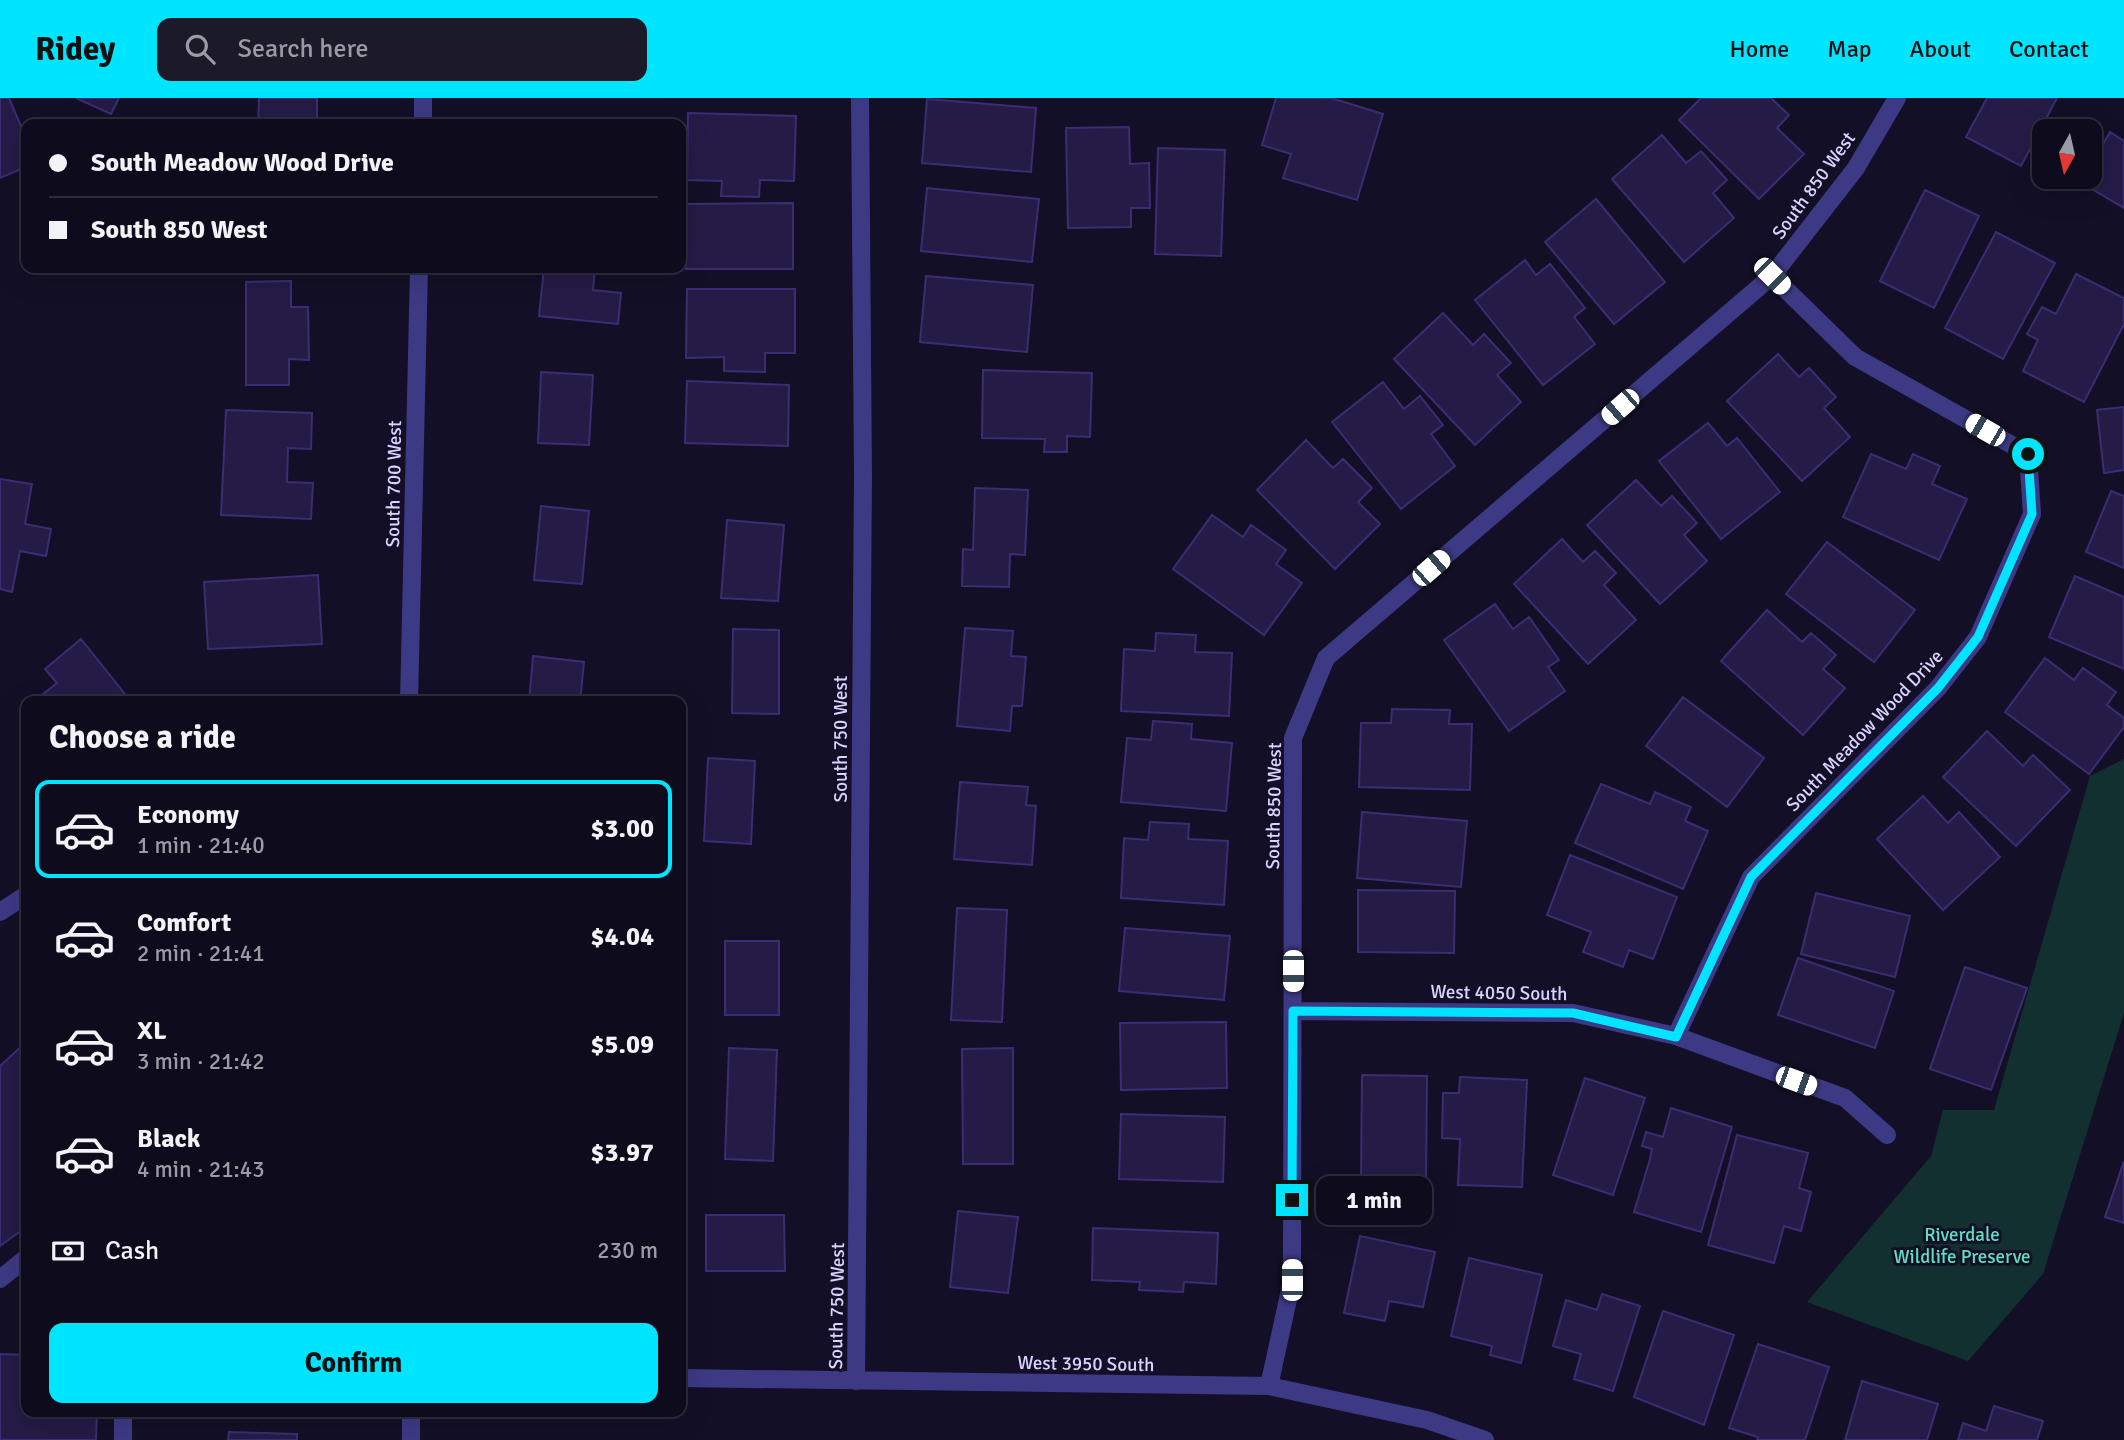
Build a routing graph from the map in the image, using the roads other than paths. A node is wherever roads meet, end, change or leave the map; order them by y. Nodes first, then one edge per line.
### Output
1 (423, 98) edge
2 (860, 98) edge
3 (1897, 98) edge
4 (423, 119) edge
5 (419, 273) edge
6 (1772, 276) junction
7 (409, 696) edge
8 (21, 898) edge
9 (0, 912) edge
10 (1293, 1011) junction
11 (1676, 1037) junction
12 (1887, 1135) dead end
13 (21, 1262) edge
14 (0, 1279) edge
15 (686, 1378) edge
16 (856, 1381) junction
17 (1269, 1386) junction
18 (123, 1417) edge
19 (411, 1417) edge
20 (123, 1440) edge
21 (411, 1440) edge
22 (1485, 1440) edge

1 - 4 street
2 - 16 street, South 750 West
3 - 6 street, South 850 West
5 - 7 street, South 700 West
6 - 10 street, South 850 West
6 - 11 street, South Meadow Wood Drive
8 - 9 street
10 - 11 street, West 4050 South
10 - 17 street, South 850 West
11 - 12 street, West 4050 South
13 - 14 street
15 - 16 street, West 3950 South
16 - 17 street, West 3950 South
17 - 22 street, West 3950 South
18 - 20 street
19 - 21 street

